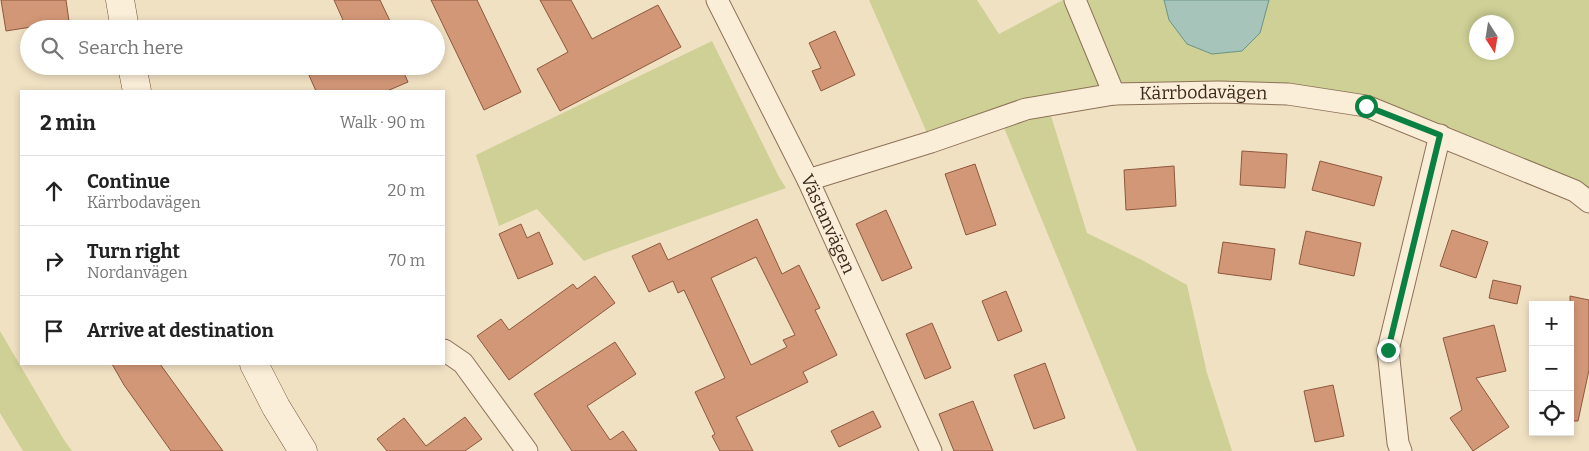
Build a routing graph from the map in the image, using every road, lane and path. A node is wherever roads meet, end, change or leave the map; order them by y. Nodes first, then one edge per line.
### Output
1 (120, 0) edge
2 (717, 0) edge
3 (1075, 0) edge
4 (123, 20) edge
5 (134, 75) edge
6 (137, 90) edge
7 (1114, 94) junction
8 (1440, 135) junction
9 (808, 180) junction
10 (1589, 202) edge
11 (445, 351) edge
12 (255, 365) edge
13 (303, 451) edge
14 (527, 451) edge
15 (931, 451) edge
16 (1401, 451) edge

1 - 4 street
2 - 9 street, Västanvägen
3 - 7 street
5 - 6 street
7 - 8 street, Kärrbodavägen
7 - 9 street, Kärrbodavägen
8 - 10 street, Kärrbodavägen
8 - 16 street
9 - 15 street, Västanvägen
11 - 14 street
12 - 13 street

